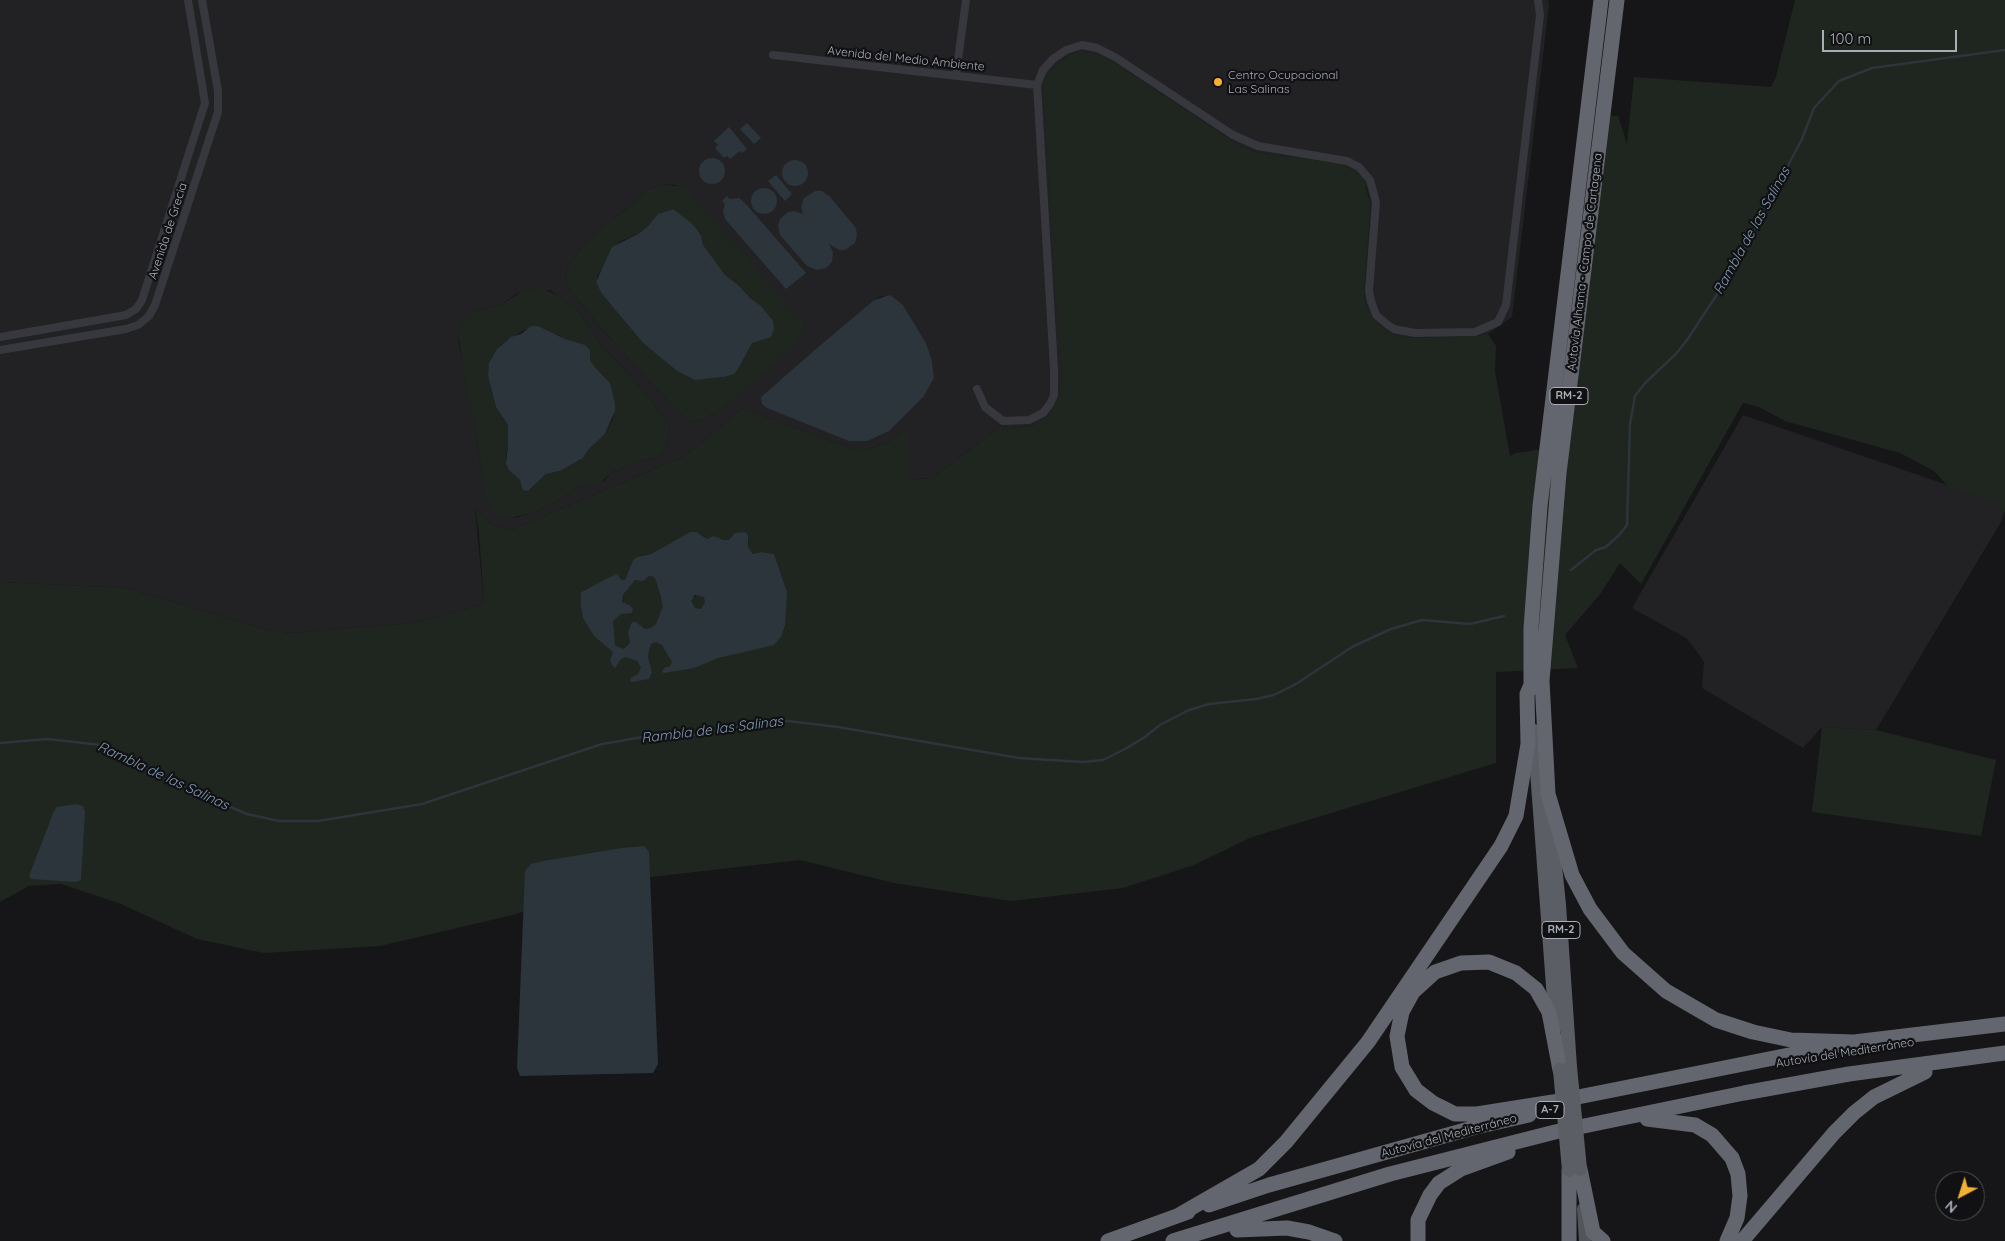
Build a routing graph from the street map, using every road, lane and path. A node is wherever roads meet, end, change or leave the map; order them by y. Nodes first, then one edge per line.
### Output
1 (188, 0) edge
2 (202, 0) edge
3 (966, 0) edge
4 (1538, 0) edge
5 (1601, 0) edge
6 (1617, 0) edge
7 (773, 55) dead end
8 (956, 75) junction
9 (1037, 85) junction
10 (0, 337) edge
11 (0, 350) edge
12 (977, 389) dead end
13 (1530, 685) junction
14 (1548, 794) junction
15 (2005, 1024) edge
16 (2005, 1030) edge
17 (1854, 1042) junction
18 (2005, 1053) edge
19 (2005, 1061) edge
20 (1565, 1068) junction
21 (1925, 1072) junction
22 (1647, 1119) junction
23 (1508, 1152) junction
24 (1575, 1170) junction
25 (1179, 1215) junction
26 (1237, 1230) junction
27 (1108, 1241) edge
28 (1173, 1241) edge
29 (1201, 1241) edge
30 (1335, 1241) edge
31 (1418, 1241) edge
32 (1569, 1241) edge
33 (1577, 1241) edge
34 (1585, 1241) edge
35 (1603, 1241) edge
36 (1726, 1241) edge
37 (1742, 1241) edge

1 - 10 street, Avenida de Grecia
2 - 11 street, Avenida de Grecia
3 - 8 street
4 - 9 street
5 - 13 highway, Autovía Alhama - Campo de Cartagena / RM-2
6 - 14 highway, Autovía Alhama - Campo de Cartagena / RM-2
7 - 8 street, Avenida del Medio Ambiente
8 - 9 street, Avenida del Medio Ambiente
9 - 12 street
13 - 20 highway, RM-2
13 - 25 highway, Autovía Alhama - Campo de Cartagena
14 - 17 highway, Autovía Alhama - Campo de Cartagena
14 - 20 highway, RM-2
15 - 17 highway
16 - 25 highway, Autovía del Mediterráneo / A-7
17 - 20 highway
18 - 28 highway, Autovía del Mediterráneo / A-7
19 - 21 highway
20 - 24 highway, RM-2, bridge
21 - 22 highway
21 - 37 highway
22 - 23 highway
22 - 36 highway
23 - 26 highway
23 - 31 highway
24 - 32 highway
24 - 33 main road
24 - 34 main road
24 - 35 highway
25 - 27 highway, Autovía del Mediterráneo / A-7
26 - 29 highway
26 - 30 highway

